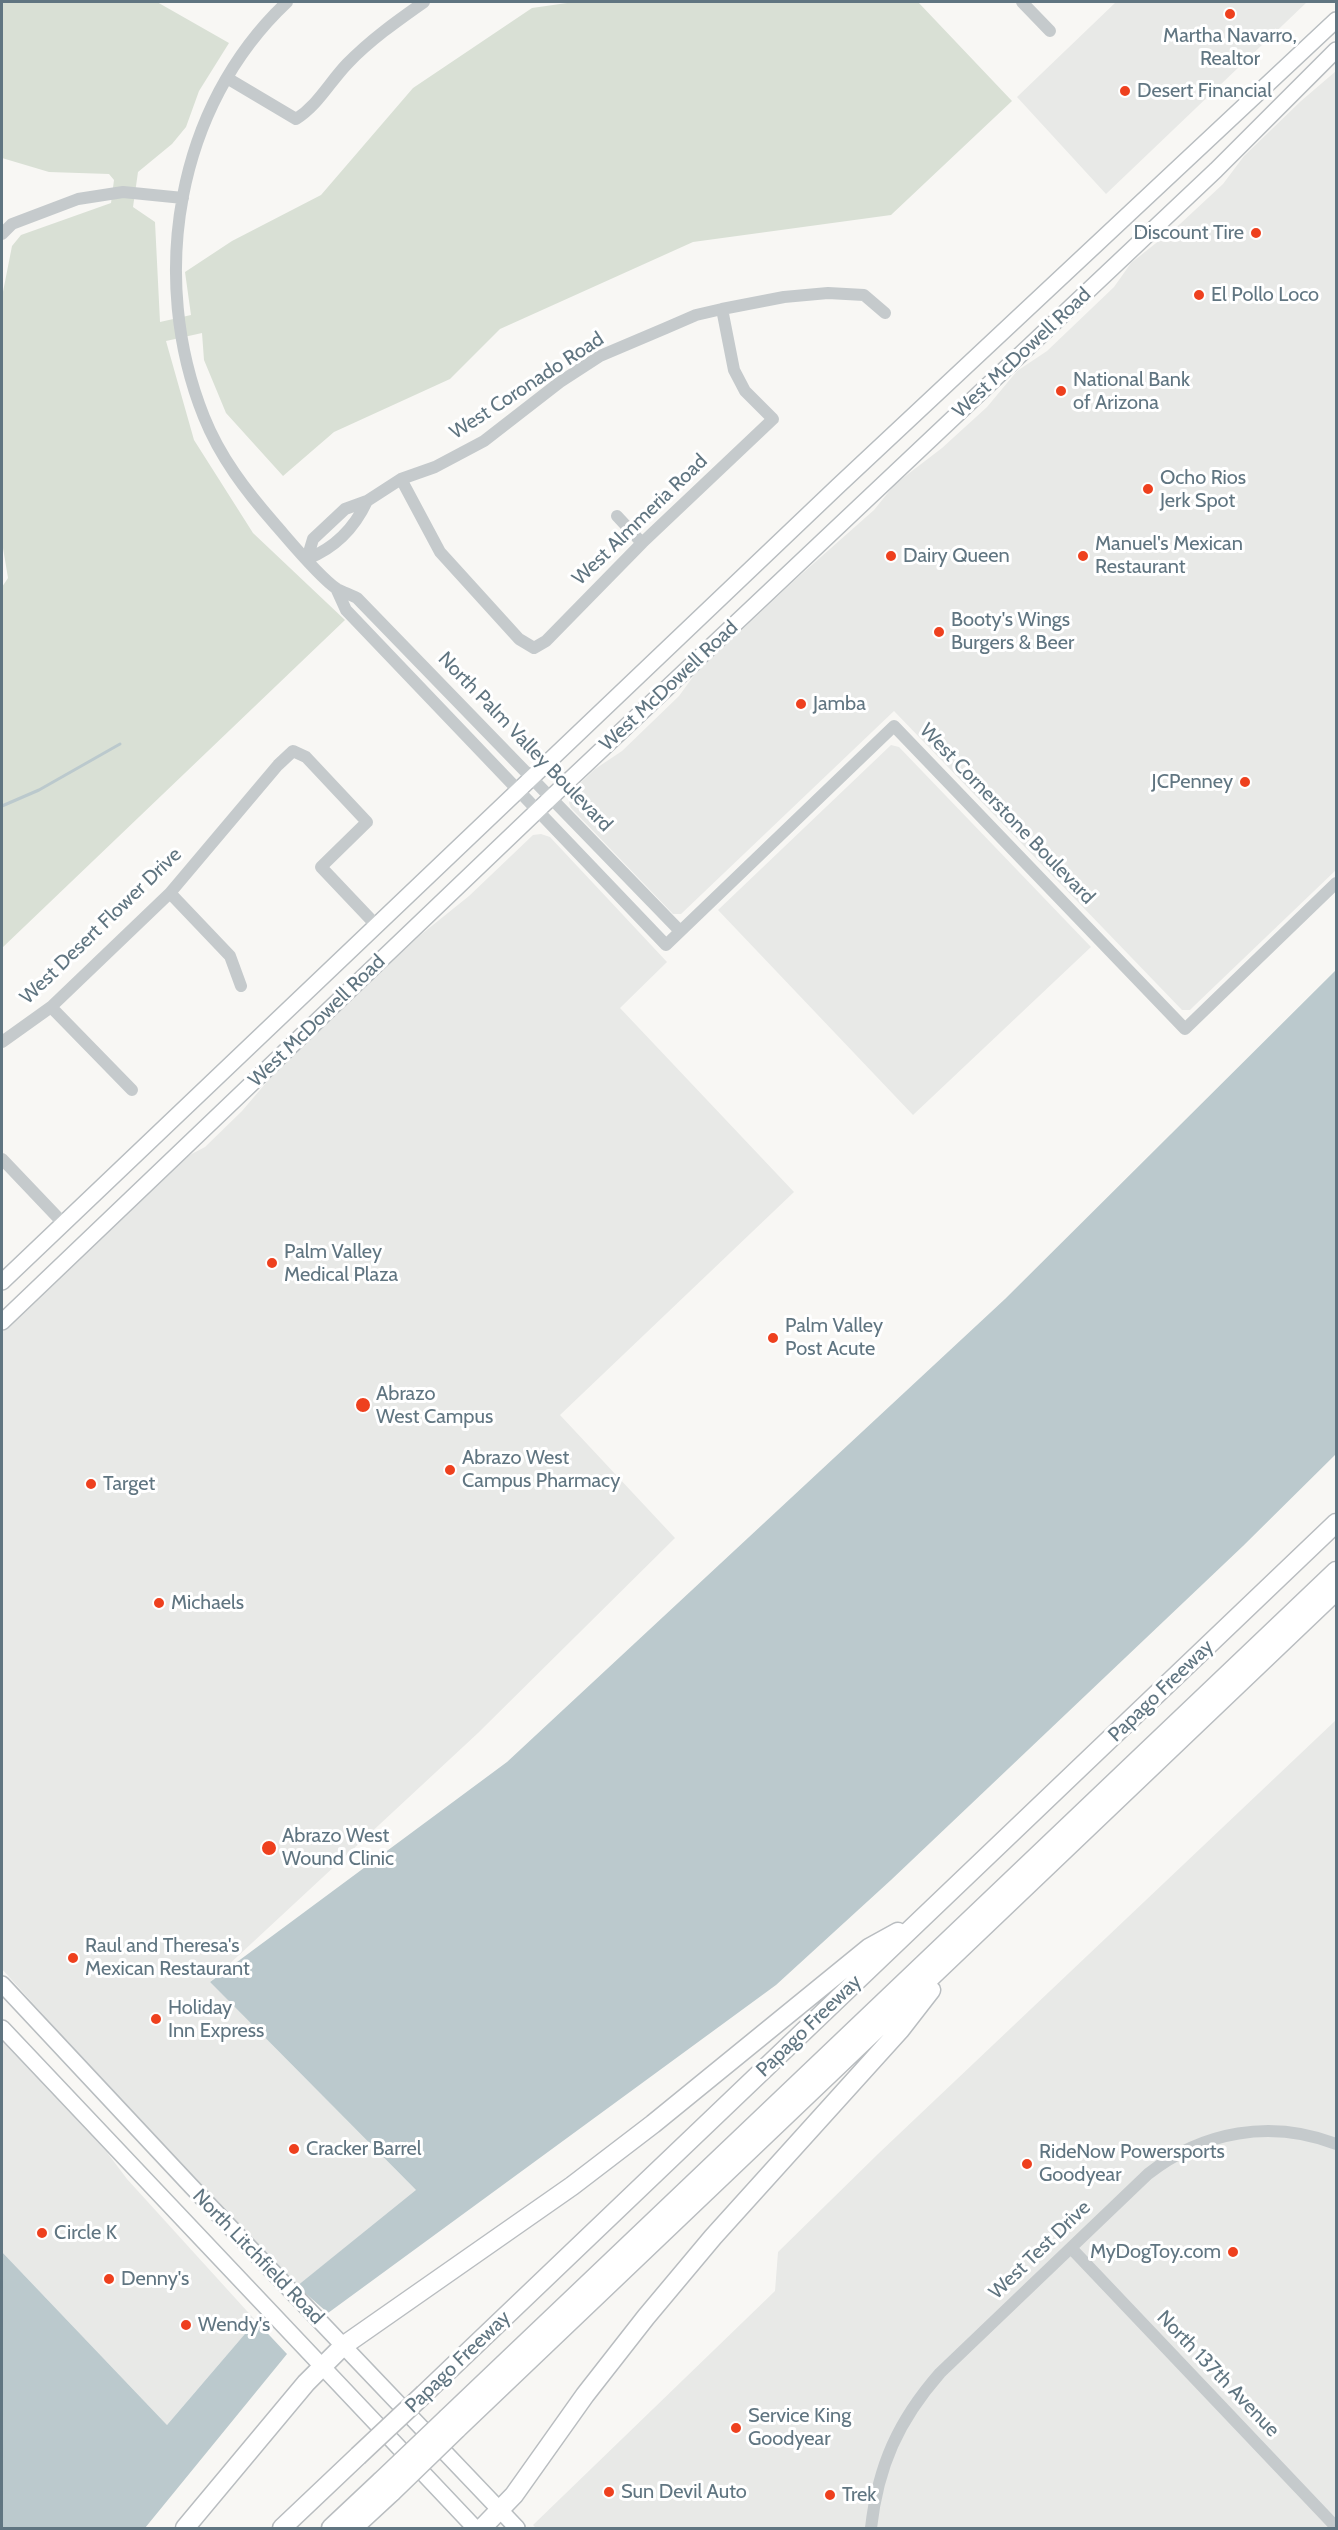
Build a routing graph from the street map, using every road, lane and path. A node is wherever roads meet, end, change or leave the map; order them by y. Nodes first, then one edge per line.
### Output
1 (284, 2) edge
2 (424, 2) edge
3 (1022, 2) edge
4 (1336, 20) edge
5 (1050, 31) dead end
6 (1336, 51) edge
7 (226, 78) junction
8 (183, 198) junction
9 (7, 224) edge
10 (2, 234) edge
11 (722, 309) junction
12 (885, 313) dead end
13 (973, 361) junction
14 (992, 381) junction
15 (401, 479) junction
16 (367, 501) junction
17 (617, 516) dead end
18 (642, 543) junction
19 (307, 560) junction
20 (336, 588) junction
21 (531, 778) junction
22 (517, 791) junction
23 (552, 797) junction
24 (537, 812) junction
25 (1336, 883) edge
26 (170, 892) junction
27 (376, 925) junction
28 (680, 931) junction
29 (666, 945) joint
30 (241, 986) dead end
31 (51, 1007) junction
32 (2, 1042) edge
33 (132, 1090) dead end
34 (2, 1159) edge
35 (63, 1223) junction
36 (2, 1282) edge
37 (2, 1322) edge
38 (1336, 1523) edge
39 (1336, 1571) edge
40 (1336, 1591) edge
41 (921, 1919) junction
42 (969, 1942) junction
43 (2, 1984) edge
44 (2, 2028) edge
45 (1336, 2144) edge
46 (1071, 2248) junction
47 (343, 2346) junction
48 (320, 2367) junction
49 (452, 2423) junction
50 (386, 2486) junction
51 (501, 2511) junction
52 (1336, 2527) edge
53 (185, 2529) edge
54 (282, 2529) edge
55 (331, 2529) edge
56 (353, 2529) edge
57 (475, 2529) edge
58 (482, 2529) edge
59 (517, 2529) edge
60 (871, 2529) edge

1 - 7 street, North Palm Valley Boulevard
2 - 7 street
3 - 5 street
4 - 13 main road, West McDowell Road
6 - 14 main road, West McDowell Road
7 - 8 street, North Palm Valley Boulevard
8 - 9 street
8 - 19 street, North Palm Valley Boulevard
9 - 10 street
11 - 12 street, West Coronado Road
11 - 15 street, West Coronado Road
11 - 18 street, West Almmeria Road
13 - 14 main road
13 - 21 main road, West McDowell Road
14 - 23 main road, West McDowell Road
15 - 16 street, West Coronado Road
15 - 18 street, West Almmeria Road
16 - 19 street, West Coronado Road
16 - 19 street, West Coronado Road
17 - 18 street
19 - 20 street, North Palm Valley Boulevard
20 - 21 street, North Palm Valley Boulevard
20 - 22 street, North Palm Valley Boulevard
21 - 22 main road, West McDowell Road
21 - 23 street, North Palm Valley Boulevard
22 - 24 street, North Palm Valley Boulevard
22 - 27 main road, West McDowell Road
23 - 24 main road, West McDowell Road
23 - 28 street, North Palm Valley Boulevard
24 - 29 street, North Palm Valley Boulevard
24 - 37 main road, West McDowell Road
25 - 28 street, West Cornerstone Boulevard
26 - 27 street, West Desert Flower Drive
26 - 30 street
26 - 31 street, West Desert Flower Drive
27 - 35 main road, West McDowell Road
28 - 29 street, West Cornerstone Boulevard
31 - 32 street, West Desert Flower Drive
31 - 33 street
34 - 35 street
35 - 36 main road, West McDowell Road
38 - 41 highway, Papago Freeway
39 - 49 highway
40 - 42 highway
41 - 47 highway
41 - 54 highway, Papago Freeway, bridge
42 - 49 highway
42 - 51 highway
43 - 47 main road, North Litchfield Road
44 - 48 main road, North Litchfield Road
45 - 46 street, West Test Drive
46 - 52 street, North 137th Avenue
46 - 60 street, West Test Drive
47 - 48 highway
47 - 51 main road, North Litchfield Road
48 - 53 highway
48 - 57 main road, North Litchfield Road
49 - 50 highway, bridge
50 - 55 highway
50 - 56 highway
51 - 58 highway
51 - 59 main road, North Litchfield Road

